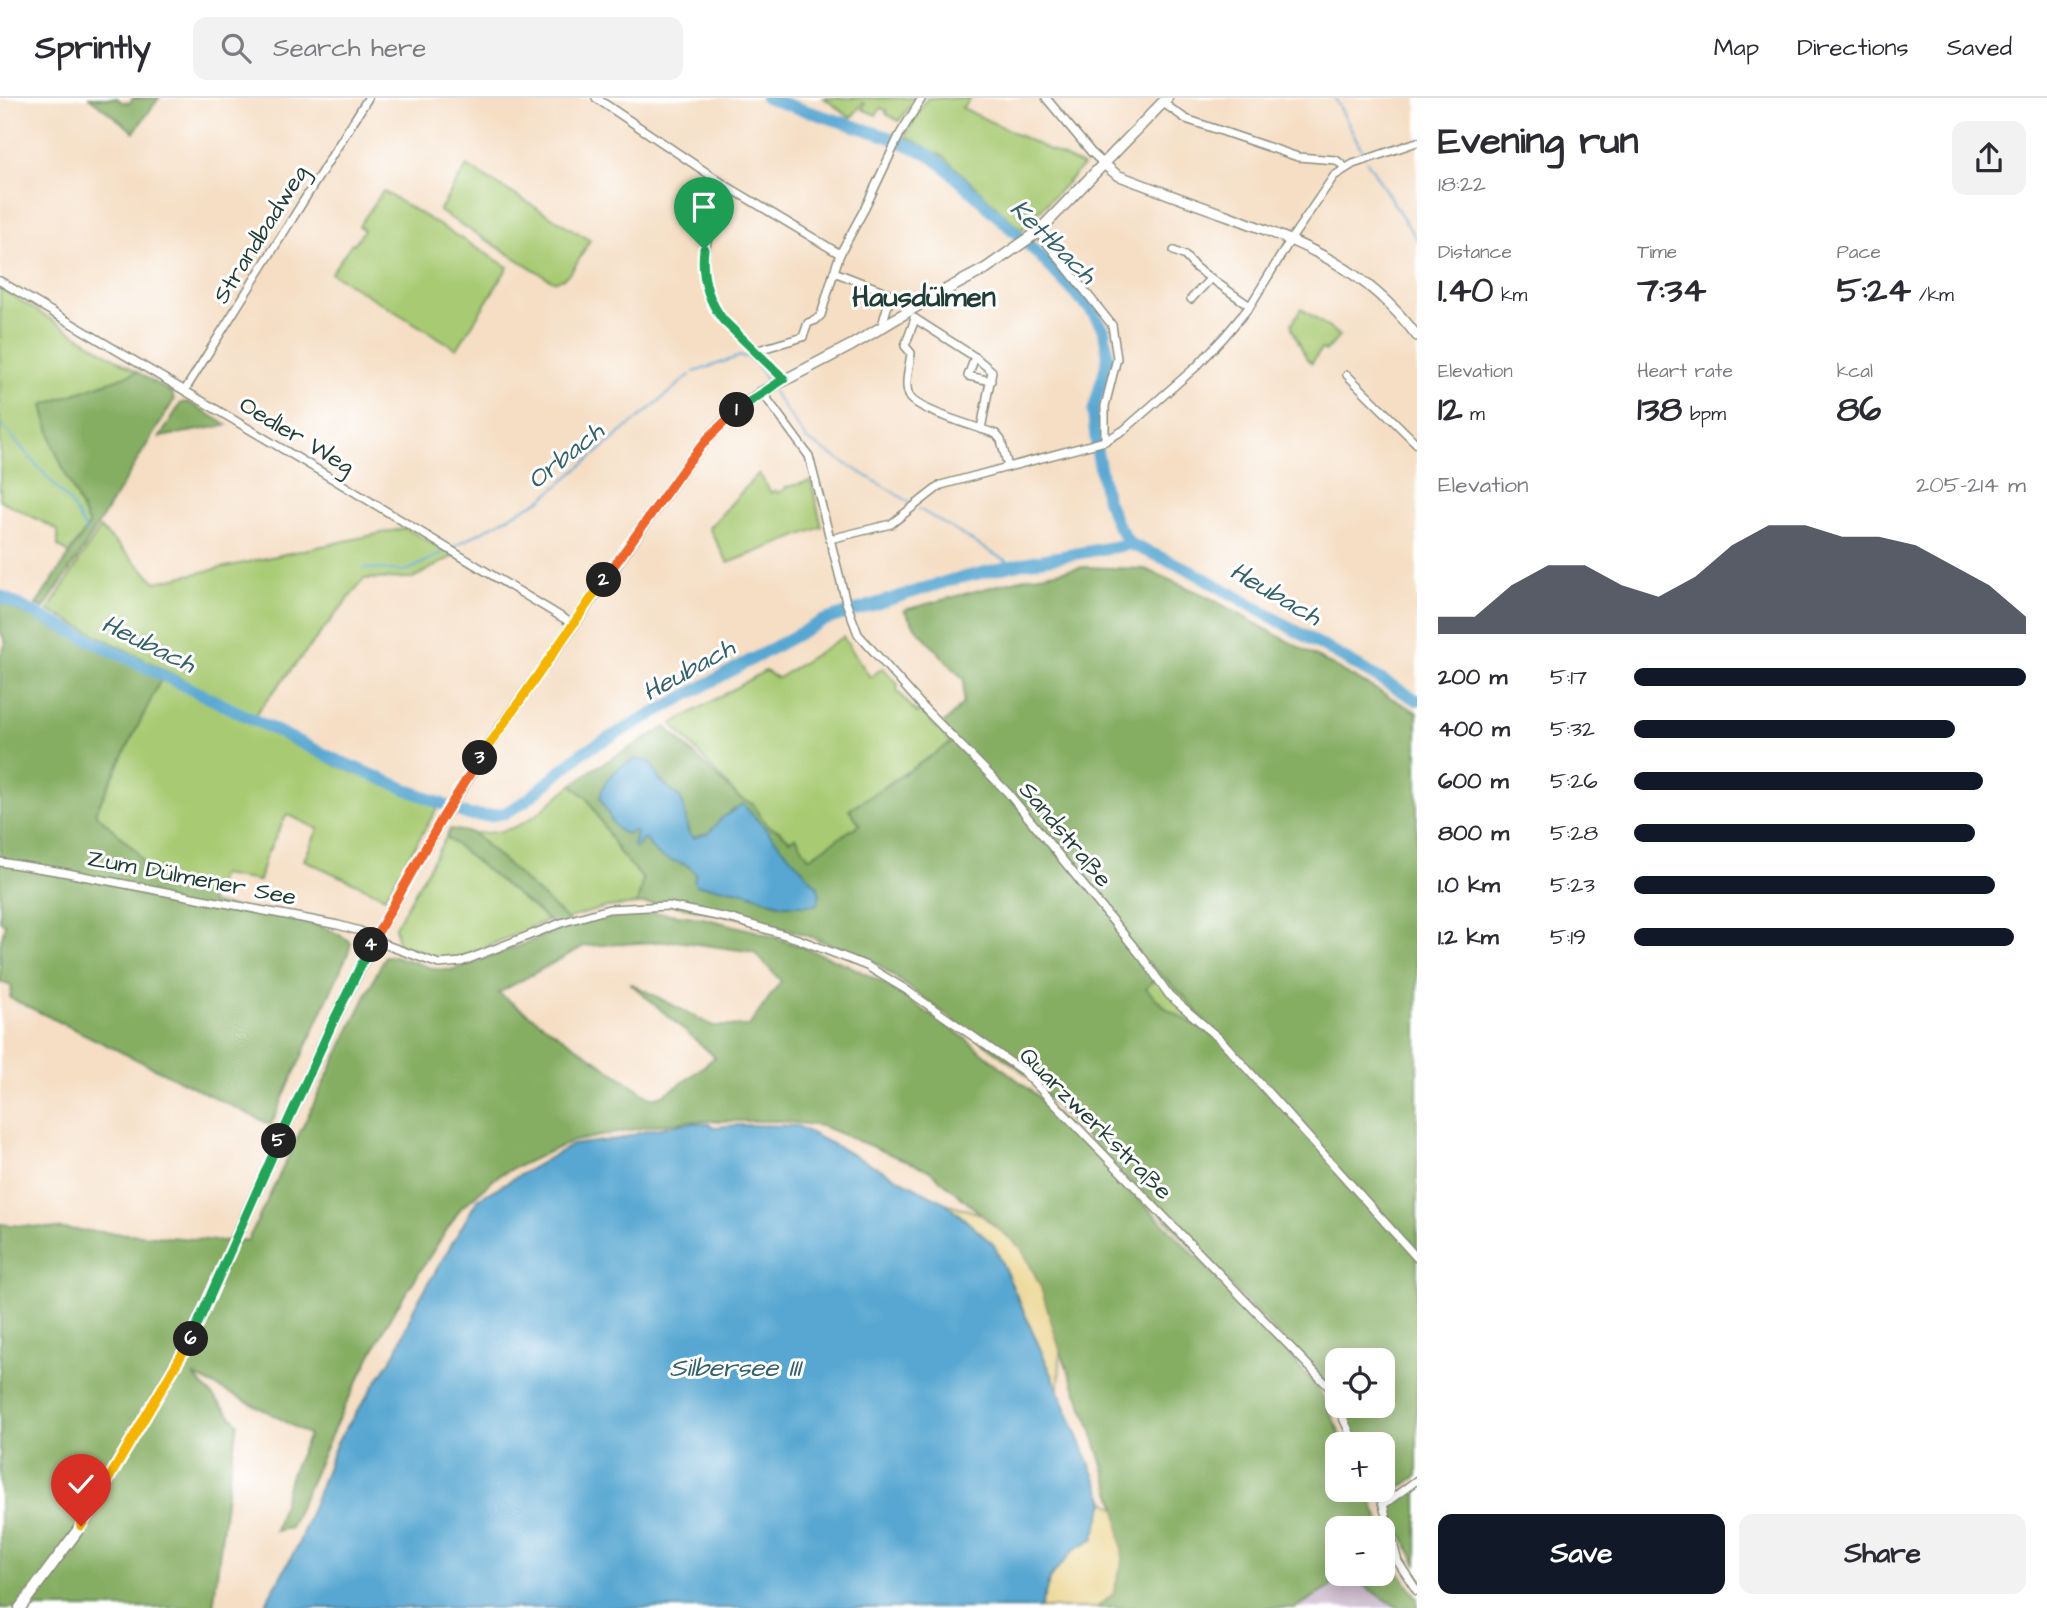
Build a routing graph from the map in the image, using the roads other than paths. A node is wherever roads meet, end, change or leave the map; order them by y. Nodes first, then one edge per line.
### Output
1 (368, 98) edge
2 (596, 98) edge
3 (922, 98) edge
4 (1046, 98) edge
5 (1165, 100) edge
6 (1417, 142) edge
7 (1104, 164) junction
8 (1346, 167) junction
9 (725, 185) junction
10 (1036, 234) junction
11 (1291, 239) junction
12 (1174, 251) dead end
13 (840, 254) junction
14 (834, 272) junction
15 (1210, 278) junction
16 (0, 281) edge
17 (1191, 299) dead end
18 (1251, 306) junction
19 (912, 316) junction
20 (881, 329) junction
21 (1417, 336) edge
22 (755, 351) junction
23 (975, 358) junction
24 (1348, 374) dead end
25 (991, 381) junction
26 (772, 386) junction
27 (185, 390) junction
28 (981, 429) junction
29 (1102, 442) junction
30 (1417, 444) edge
31 (1008, 467) junction
32 (830, 539) junction
33 (573, 624) junction
34 (0, 862) edge
35 (375, 937) junction
36 (1417, 1258) edge
37 (1325, 1383) edge
38 (1417, 1480) edge
39 (1382, 1502) edge
40 (1383, 1505) junction
41 (1417, 1591) edge
42 (20, 1608) edge

1 - 27 street, Strandbadweg
2 - 9 street
3 - 13 street
4 - 7 street
5 - 7 main road
5 - 8 street
6 - 8 street
7 - 10 main road
7 - 11 street
8 - 11 street
9 - 13 street
9 - 22 street, Sandstraße
10 - 19 main road
10 - 29 street
11 - 18 street
11 - 21 street
12 - 15 street
13 - 14 street
14 - 20 street
14 - 22 street
15 - 17 street
15 - 18 street
16 - 27 street, Oedler Weg
18 - 29 street
19 - 20 main road
19 - 23 street
19 - 28 street
20 - 26 main road
22 - 26 street, Sandstraße
23 - 25 street
23 - 25 street
24 - 30 street
25 - 28 street
26 - 32 street, Sandstraße
26 - 33 main road
27 - 33 street, Oedler Weg
28 - 31 street
29 - 31 street
31 - 32 street
32 - 36 street, Sandstraße
33 - 35 main road
34 - 35 street, Zum Dülmener See
35 - 37 street, Quarzwerkstraße
35 - 42 main road
38 - 40 street
39 - 40 street
40 - 41 street

